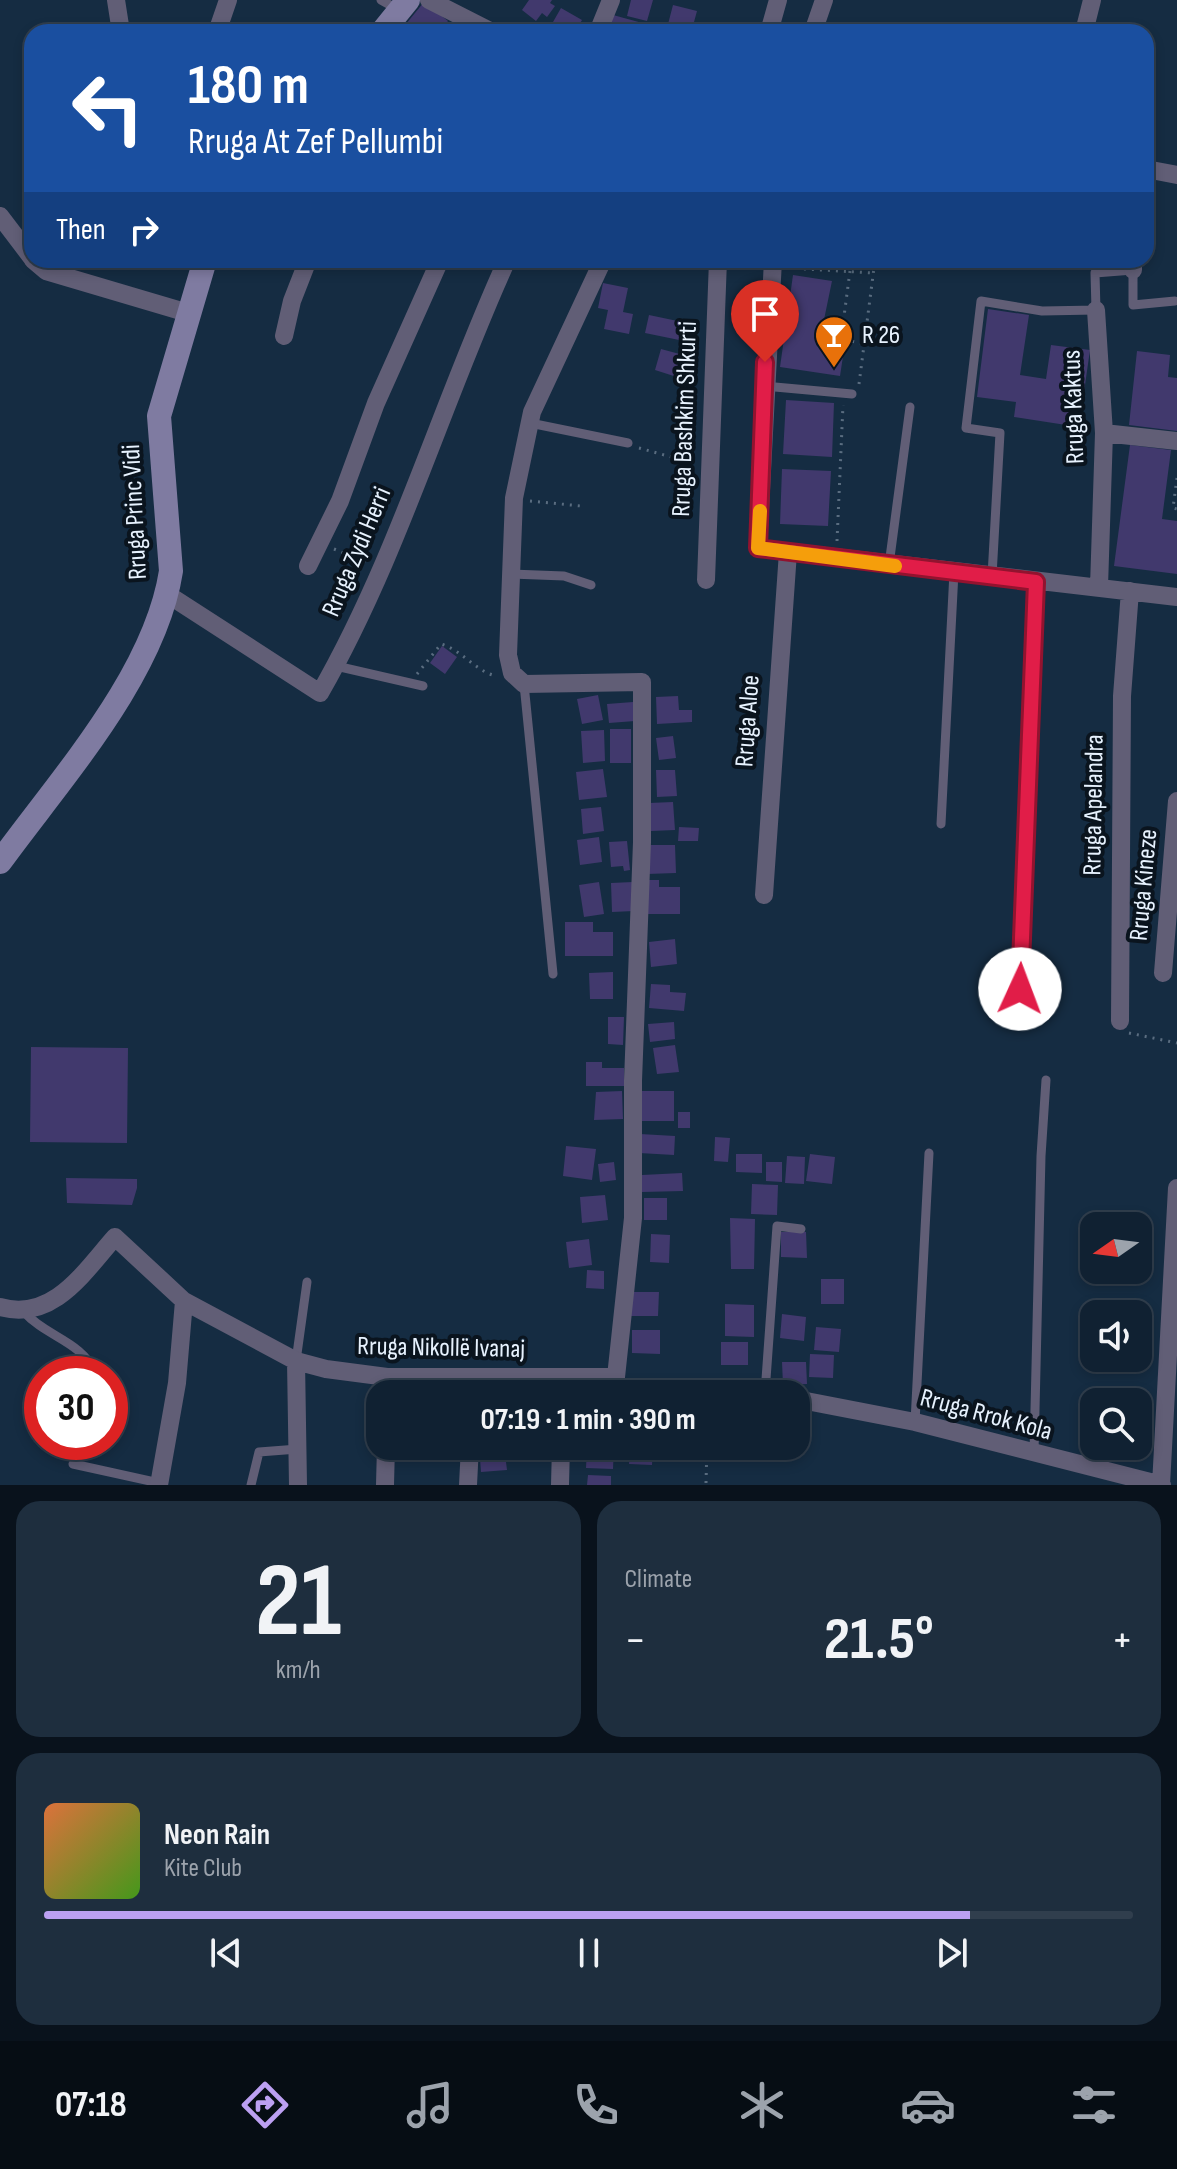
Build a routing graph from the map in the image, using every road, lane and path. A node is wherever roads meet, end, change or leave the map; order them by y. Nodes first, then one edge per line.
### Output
1 (116, 0) edge
2 (228, 0) edge
3 (429, 0) edge
4 (611, 0) edge
5 (778, 0) edge
6 (824, 0) edge
7 (1092, 0) edge
8 (396, 3) edge
9 (120, 24) edge
10 (220, 24) edge
11 (386, 24) edge
12 (476, 24) edge
13 (601, 24) edge
14 (771, 24) edge
15 (816, 24) edge
16 (1086, 24) edge
17 (1154, 171) edge
18 (1177, 175) edge
19 (0, 216) edge
20 (24, 247) edge
21 (43, 268) edge
22 (202, 268) edge
23 (305, 268) edge
24 (436, 268) edge
25 (503, 268) edge
26 (599, 268) edge
27 (718, 268) edge
28 (772, 268) edge
29 (821, 268) edge
30 (874, 268) edge
31 (1119, 268) edge
32 (1133, 268) edge
33 (850, 271) junction
34 (873, 273) junction
35 (1175, 301) edge
36 (1096, 310) junction
37 (188, 313) junction
38 (284, 336) dead end
39 (865, 344) junction
40 (764, 386) junction
41 (848, 394) junction
42 (910, 407) dead end
43 (530, 423) junction
44 (1104, 433) junction
45 (1177, 441) edge
46 (628, 443) joint
47 (709, 466) junction
48 (1177, 478) edge
49 (514, 498) junction
50 (581, 506) dead end
51 (1177, 509) edge
52 (320, 543) junction
53 (788, 552) junction
54 (838, 558) junction
55 (889, 565) junction
56 (308, 566) dead end
57 (379, 568) junction
58 (954, 572) junction
59 (511, 574) junction
60 (992, 576) junction
61 (706, 580) dead end
62 (1036, 582) junction
63 (591, 585) dead end
64 (1099, 587) junction
65 (1130, 591) junction
66 (167, 594) junction
67 (1177, 597) edge
68 (423, 665) dead end
69 (336, 666) junction
70 (518, 678) junction
71 (423, 686) dead end
72 (1177, 801) edge
73 (941, 824) dead end
74 (0, 862) edge
75 (764, 895) dead end
76 (1163, 973) dead end
77 (553, 974) dead end
78 (1019, 1020) dead end
79 (1120, 1021) joint
80 (1177, 1043) edge
81 (1046, 1080) dead end
82 (929, 1153) dead end
83 (1177, 1188) edge
84 (801, 1229) dead end
85 (307, 1282) dead end
86 (184, 1301) junction
87 (0, 1307) edge
88 (24, 1312) junction
89 (84, 1356) edge
90 (296, 1361) junction
91 (366, 1380) edge
92 (617, 1380) edge
93 (768, 1380) edge
94 (810, 1402) edge
95 (915, 1422) junction
96 (298, 1449) junction
97 (1034, 1455) junction
98 (386, 1460) edge
99 (469, 1460) edge
100 (561, 1460) edge
101 (707, 1460) edge
102 (73, 1464) dead end
103 (706, 1483) edge
104 (159, 1484) edge
105 (251, 1485) edge
106 (298, 1485) edge
107 (385, 1485) edge
108 (468, 1485) edge
109 (560, 1485) edge
110 (1162, 1485) edge

1 - 9 street
2 - 10 street
3 - 12 street
4 - 13 street
5 - 14 street
6 - 15 street
7 - 16 street
8 - 11 street
17 - 18 street
19 - 20 street
21 - 37 street
22 - 37 street, Rruga Princ Vidi
23 - 38 street
24 - 52 street
25 - 57 street, Rruga Zydi Herri
26 - 43 street
27 - 47 street, Rruga Bashkim Shkurti
28 - 40 street
29 - 33 path
30 - 34 path
31 - 36 lane, Rruga Kaktus
32 - 35 lane
33 - 34 path
33 - 39 path
34 - 39 path
36 - 44 street, Rruga Kaktus
36 - 60 lane
37 - 66 street, Rruga Princ Vidi
39 - 41 path
40 - 41 lane
40 - 53 street
41 - 54 path
42 - 55 lane
43 - 46 lane
43 - 49 street
44 - 45 street
44 - 64 street, Rruga Kaktus
46 - 47 path
47 - 61 street, Rruga Bashkim Shkurti
48 - 51 path
49 - 50 path
49 - 59 street
52 - 56 street
52 - 57 path
53 - 54 street
53 - 75 street, Rruga Aloe
54 - 55 street
55 - 58 street
57 - 69 street, Rruga Zydi Herri
58 - 60 street
58 - 73 lane
59 - 63 lane
59 - 70 street
60 - 62 street
62 - 64 street
62 - 78 street
64 - 65 street
65 - 67 street
65 - 79 street, Rruga Apelandra
66 - 69 street, Rruga Zydi Herri
66 - 74 street, Rruga Princ Vidi
68 - 70 path
69 - 71 lane
70 - 77 lane
70 - 92 street
72 - 76 street, Rruga Kineze
79 - 80 path
81 - 97 lane
82 - 95 lane
83 - 110 street
84 - 93 lane
85 - 90 lane
86 - 88 street, Rruga Nikollë Ivanaj
86 - 90 street, Rruga Nikollë Ivanaj
86 - 104 street
87 - 88 street
88 - 89 lane
90 - 91 street, Rruga Nikollë Ivanaj
90 - 96 street
94 - 95 street, Rruga Rrok Kola
95 - 97 street, Rruga Rrok Kola
96 - 105 lane
96 - 106 street
97 - 110 street, Rruga Rrok Kola
98 - 107 street
99 - 108 street
100 - 109 street
101 - 103 path
102 - 104 lane

